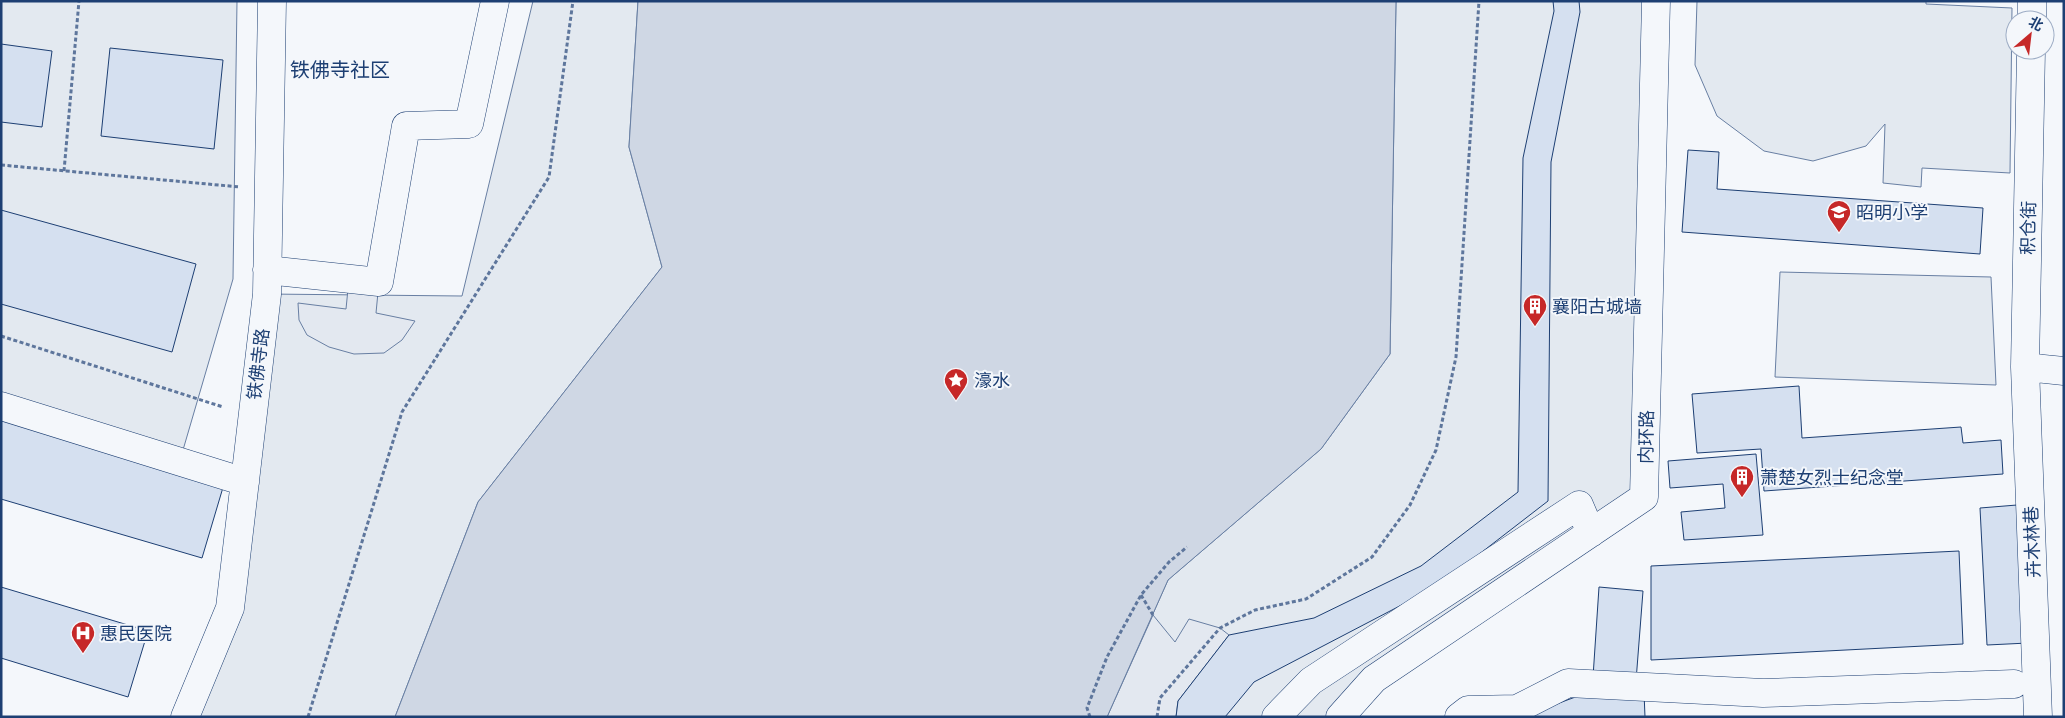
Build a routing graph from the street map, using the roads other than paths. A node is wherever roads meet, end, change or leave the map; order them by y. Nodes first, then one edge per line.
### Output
1 (272, 1) edge
2 (495, 1) edge
3 (1656, 1) edge
4 (2031, 60) edge
5 (267, 270) junction
6 (2025, 367) junction
7 (2064, 371) edge
8 (1, 406) edge
9 (245, 482) junction
10 (1591, 533) junction
11 (2014, 684) dead end
12 (185, 717) edge
13 (1276, 717) edge
14 (1340, 717) edge
15 (1459, 717) edge
16 (2038, 717) edge

1 - 5 street, 铁佛寺路
2 - 5 street
3 - 10 street, 内环路
4 - 6 street, 积仓街
5 - 9 street, 铁佛寺路
6 - 7 street
6 - 16 street, 卉木林巷
8 - 9 street
9 - 12 street, 铁佛寺路
10 - 13 street
10 - 14 street, 内环路
11 - 15 street

